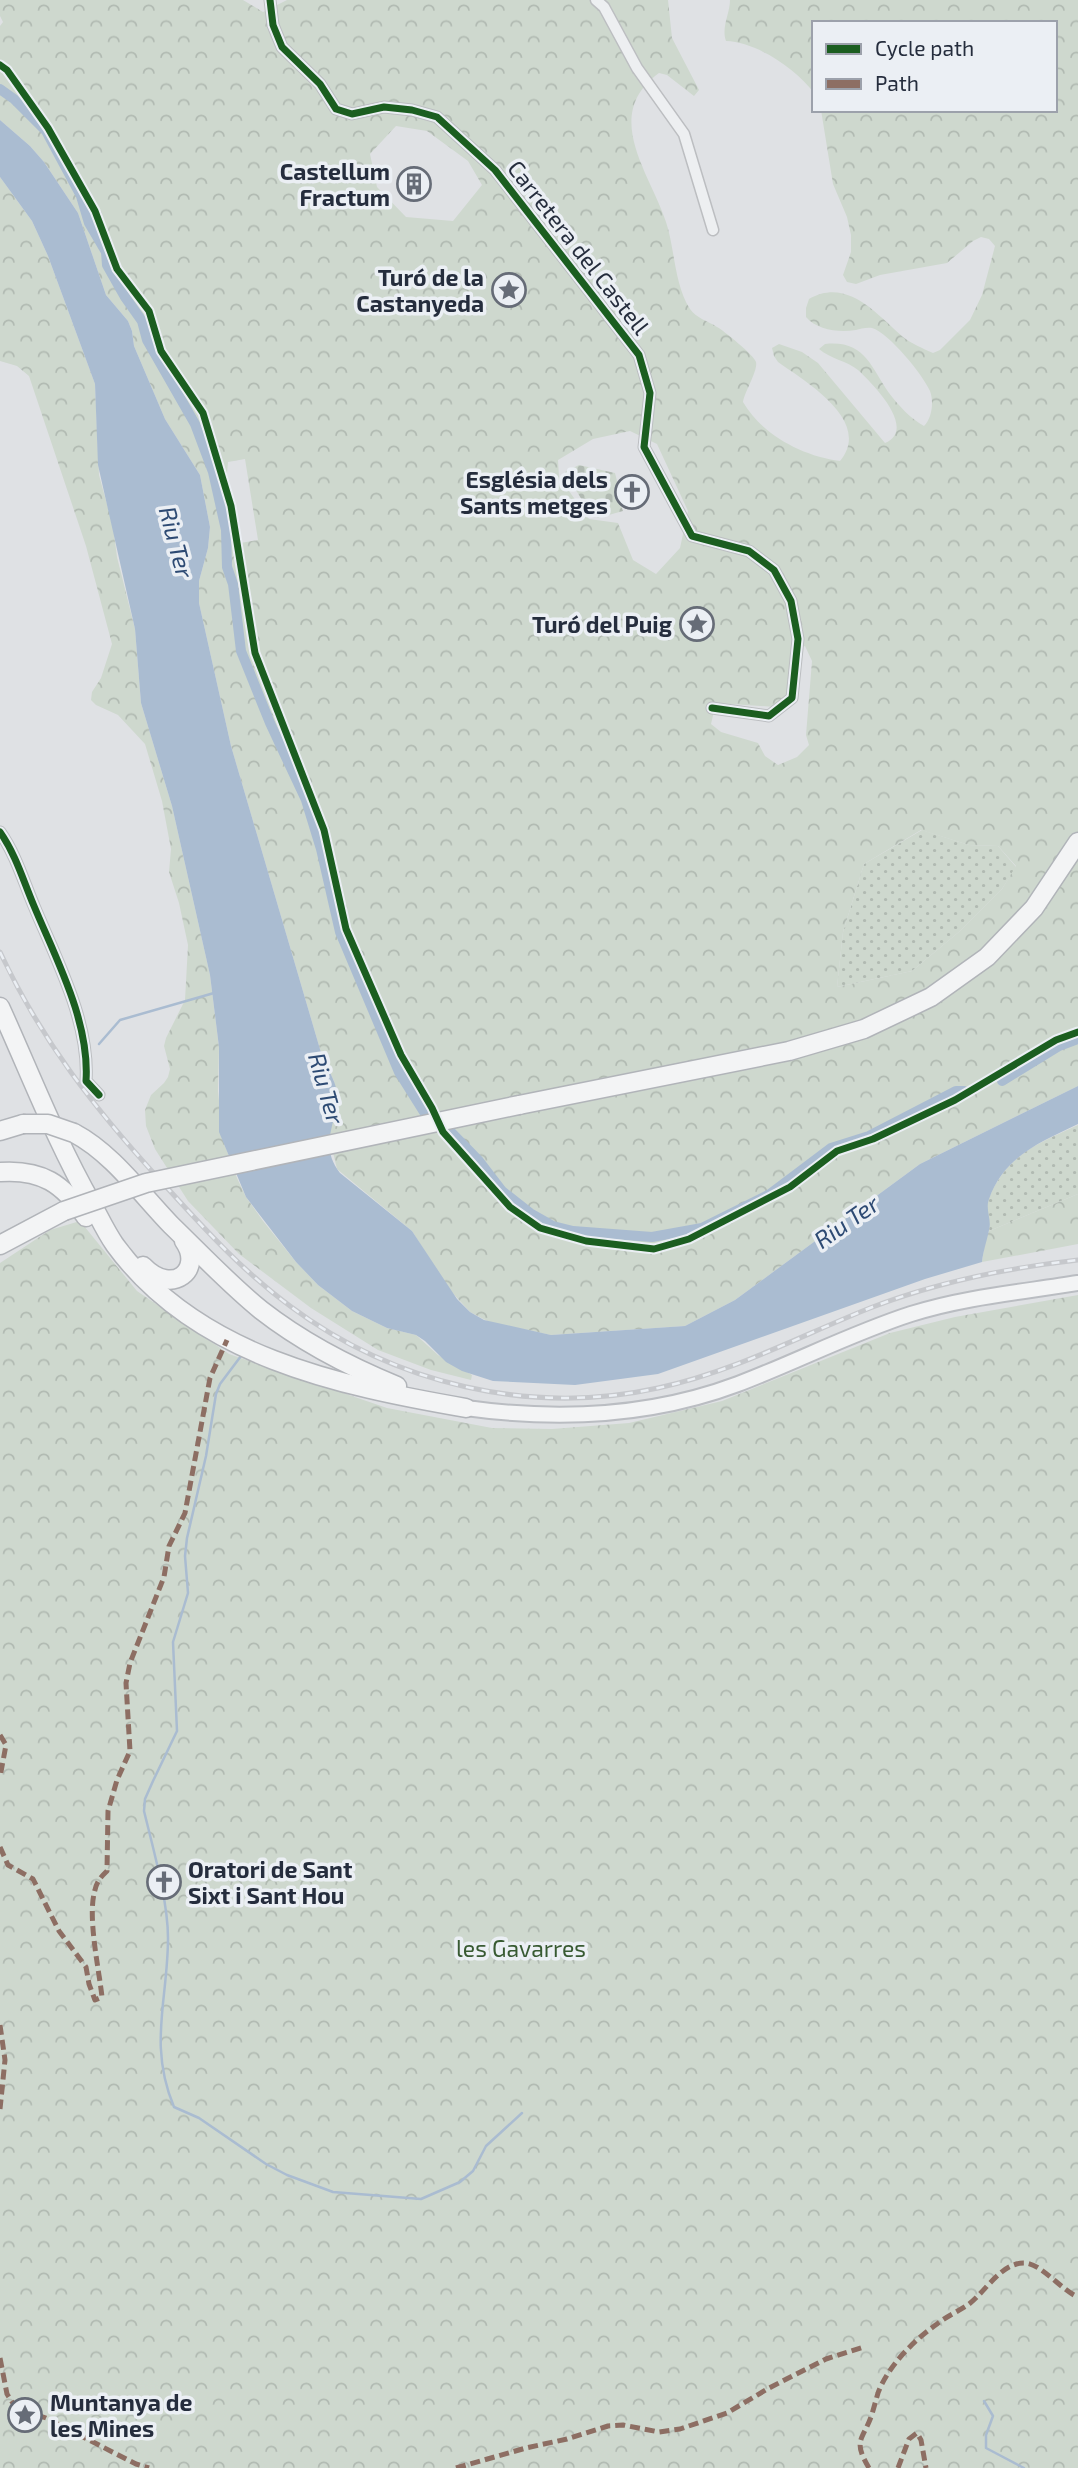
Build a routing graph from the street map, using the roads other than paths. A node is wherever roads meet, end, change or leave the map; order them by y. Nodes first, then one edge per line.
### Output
1 (270, 0) edge
2 (596, 0) edge
3 (713, 230) dead end
4 (712, 708) dead end
5 (0, 832) edge
6 (1078, 842) edge
7 (0, 1007) edge
8 (99, 1095) dead end
9 (0, 1131) edge
10 (0, 1172) edge
11 (85, 1192) junction
12 (35, 1224) junction
13 (171, 1224) junction
14 (0, 1236) edge
15 (0, 1245) edge
16 (0, 1252) edge
17 (147, 1283) junction
18 (1078, 1283) edge
19 (467, 1408) junction

1 - 4 street, Carretera del Castell
2 - 3 street
5 - 8 street
6 - 12 highway, bridge
7 - 11 highway
9 - 13 highway, bridge
10 - 17 highway
11 - 13 highway
11 - 17 highway
12 - 14 highway
12 - 15 highway
12 - 16 highway
13 - 19 highway
17 - 19 highway
18 - 19 main road

